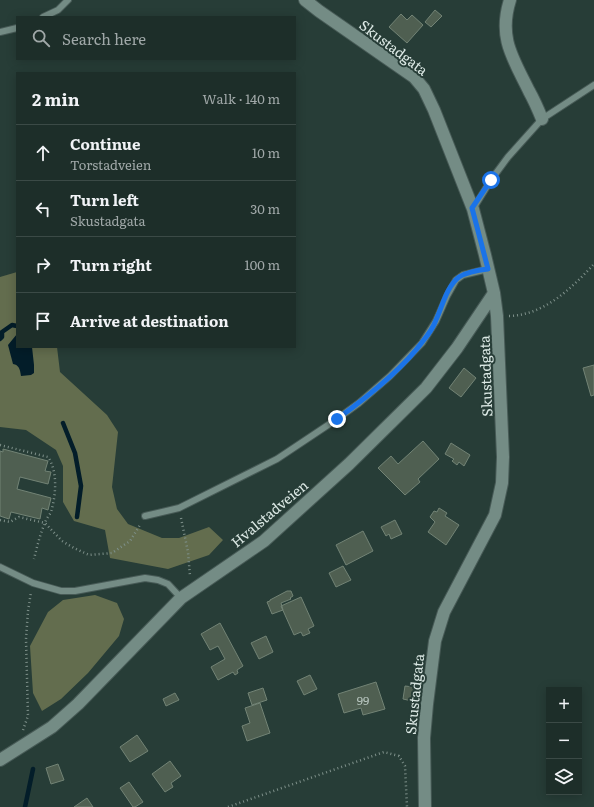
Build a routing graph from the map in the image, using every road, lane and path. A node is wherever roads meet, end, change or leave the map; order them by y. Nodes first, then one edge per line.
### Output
1 (68, 0) edge
2 (305, 0) edge
3 (510, 0) edge
4 (45, 16) edge
5 (16, 28) edge
6 (0, 32) edge
7 (594, 85) edge
8 (542, 119) junction
9 (472, 208) junction
10 (594, 264) edge
11 (488, 269) junction
12 (494, 293) junction
13 (497, 316) junction
14 (0, 446) edge
15 (179, 508) junction
16 (145, 516) joint
17 (0, 520) edge
18 (44, 523) junction
19 (34, 559) dead end
20 (0, 567) edge
21 (190, 578) dead end
22 (33, 583) junction
23 (181, 598) junction
24 (21, 736) dead end
25 (0, 760) edge
26 (228, 807) edge
27 (407, 807) edge
28 (425, 807) edge

1 - 4 lane
2 - 9 street, Skustadgata
3 - 8 street
5 - 6 lane
7 - 8 lane
8 - 9 lane
9 - 11 street, Skustadgata
10 - 13 path
11 - 12 street, Skustadgata
11 - 15 lane
12 - 13 street, Skustadgata
12 - 23 street, Hvalstadveien
13 - 28 street, Skustadgata
14 - 18 path
15 - 16 lane
15 - 21 path
16 - 18 path
17 - 18 path
18 - 19 path
20 - 22 lane
22 - 23 lane
22 - 24 path
23 - 25 street, Hvalstadveien
26 - 27 path

